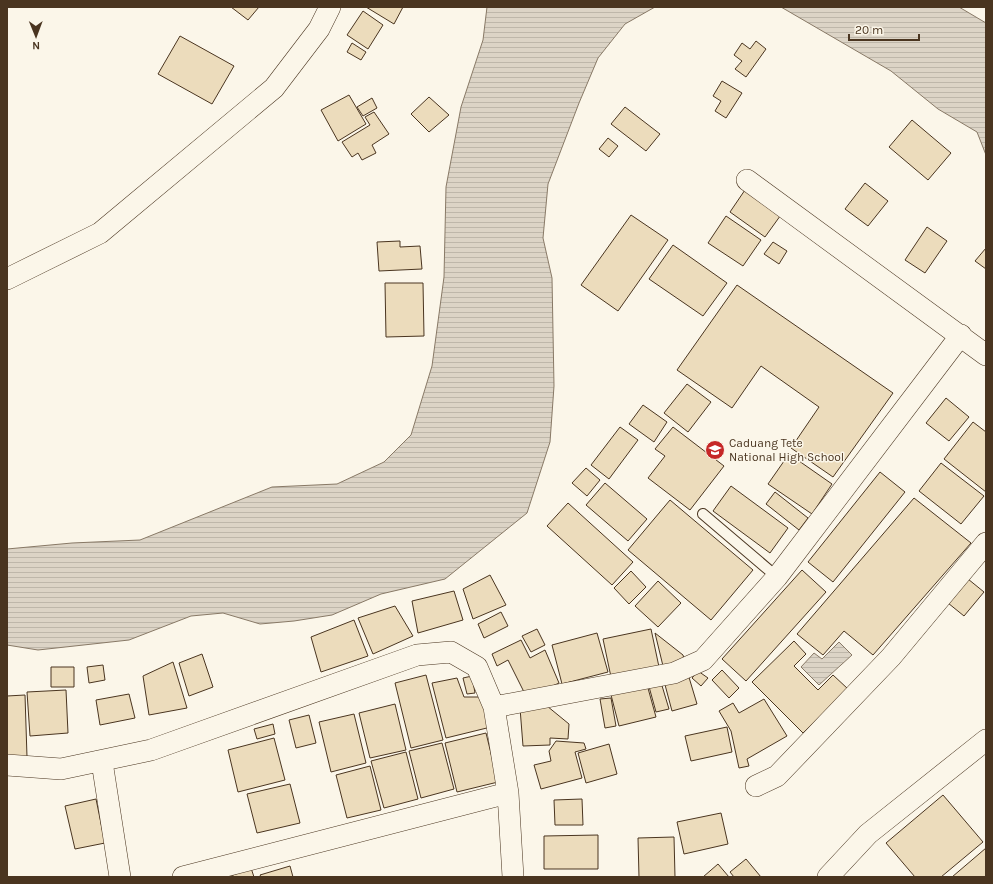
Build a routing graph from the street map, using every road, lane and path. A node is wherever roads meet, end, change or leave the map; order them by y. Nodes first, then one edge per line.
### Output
1 (330, 7) edge
2 (747, 180) dead end
3 (7, 279) edge
4 (961, 335) junction
5 (986, 354) edge
6 (703, 514) dead end
7 (986, 543) edge
8 (776, 577) junction
9 (494, 707) junction
10 (986, 740) edge
11 (102, 762) junction
12 (7, 764) edge
13 (756, 786) dead end
14 (508, 793) junction
15 (120, 877) edge
16 (183, 877) edge
17 (513, 877) edge
18 (828, 877) edge

1 - 3 street
2 - 4 street
4 - 5 street
4 - 8 street
6 - 8 lane
7 - 13 street
8 - 9 street
9 - 11 street
9 - 14 street
10 - 18 street
11 - 12 street
11 - 15 street
14 - 16 street
14 - 17 street

